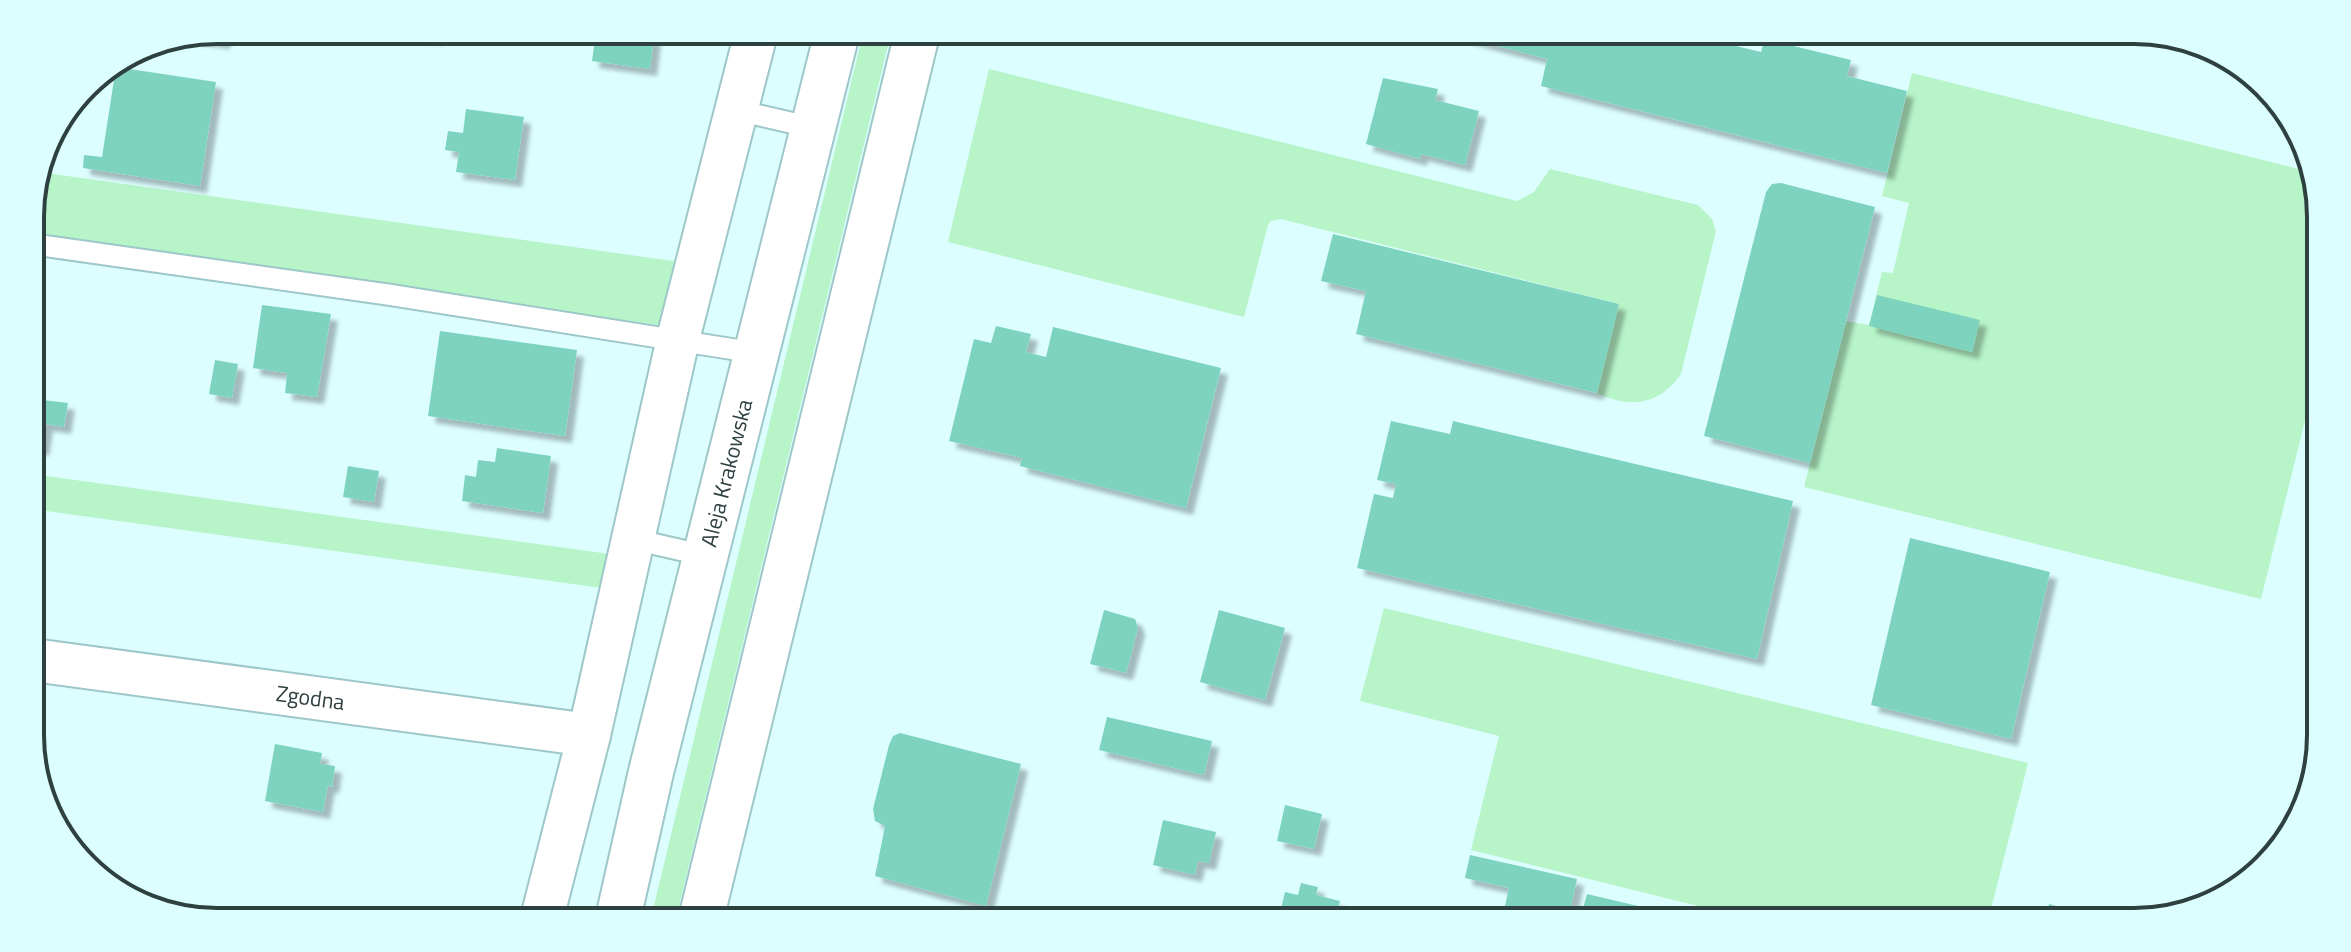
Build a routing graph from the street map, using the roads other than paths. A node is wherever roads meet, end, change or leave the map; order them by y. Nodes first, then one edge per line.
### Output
1 (753, 44) edge
2 (834, 44) edge
3 (915, 44) edge
4 (736, 110) junction
5 (814, 128) junction
6 (44, 246) edge
7 (678, 339) junction
8 (757, 353) junction
9 (632, 539) junction
10 (707, 556) junction
11 (44, 661) edge
12 (589, 735) junction
13 (555, 908) edge
14 (620, 908) edge
15 (704, 908) edge

1 - 4 street
2 - 5 main road, Aleja Krakowska
3 - 15 main road
4 - 5 lane
4 - 7 street
5 - 8 main road, Aleja Krakowska
6 - 7 lane
7 - 8 lane
7 - 9 street
8 - 10 main road, Aleja Krakowska
9 - 10 lane
9 - 12 street
10 - 14 main road, Aleja Krakowska
11 - 12 street, Zgodna
12 - 13 street

